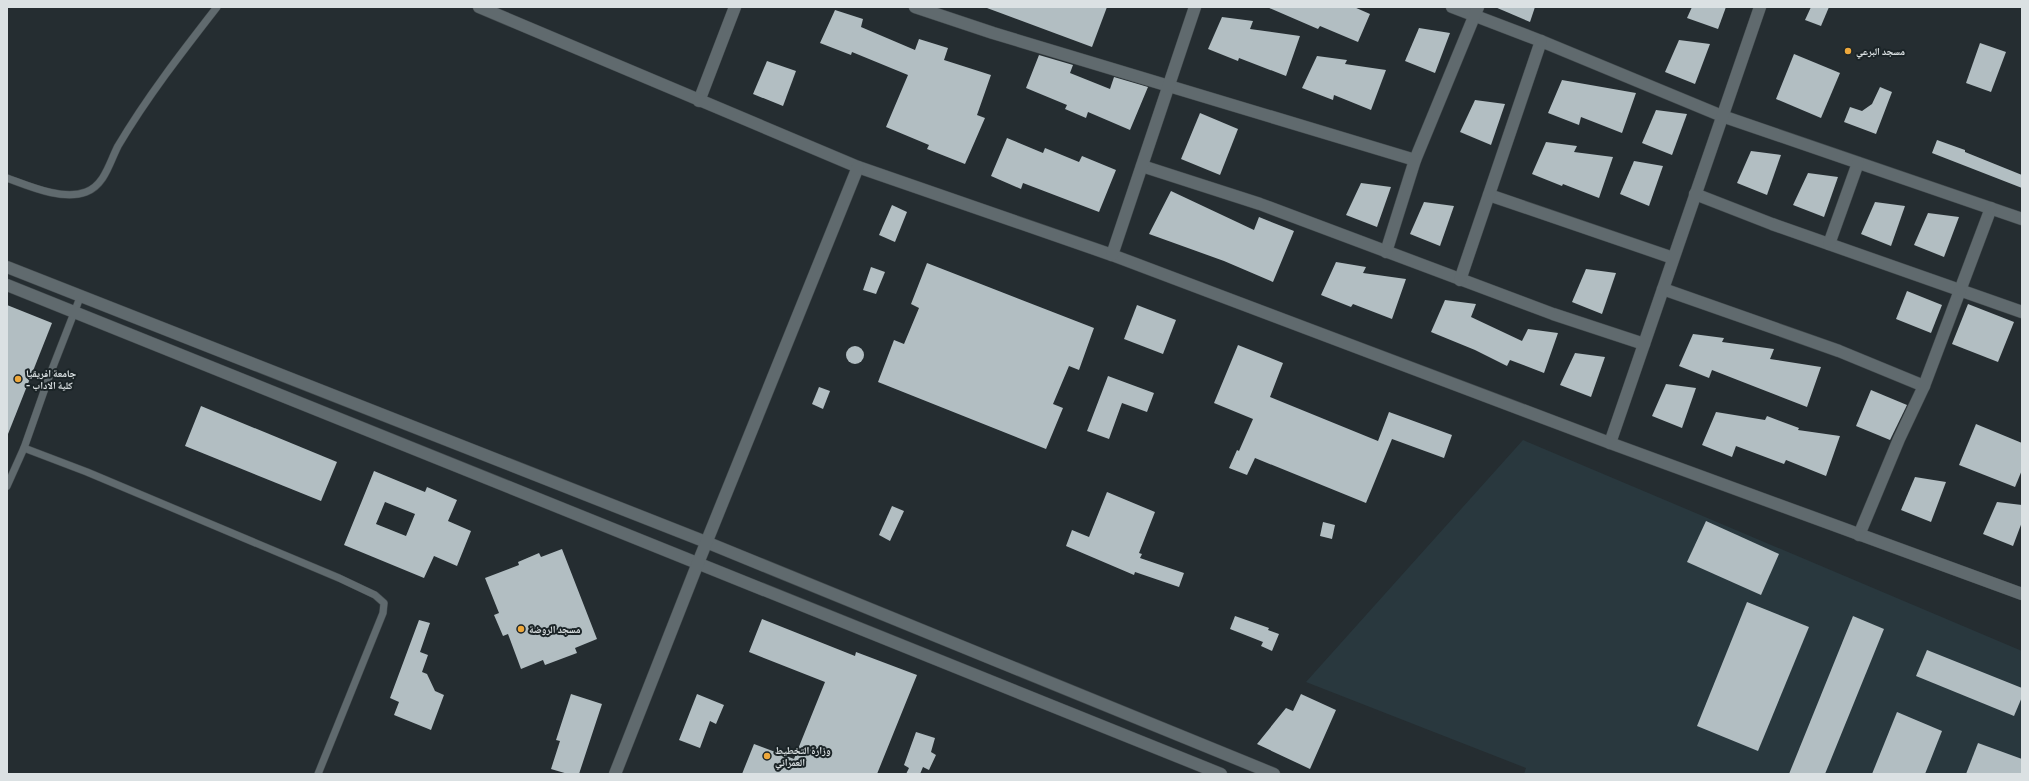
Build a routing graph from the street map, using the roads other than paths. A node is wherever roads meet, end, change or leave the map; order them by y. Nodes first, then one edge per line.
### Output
1 (217, 7) edge
2 (479, 7) edge
3 (735, 7) edge
4 (915, 7) edge
5 (1195, 7) edge
6 (1452, 7) edge
7 (1760, 7) edge
8 (1477, 11) edge
9 (1541, 41) junction
10 (1168, 85) junction
11 (699, 101) junction
12 (1722, 116) junction
13 (1415, 160) junction
14 (1858, 163) junction
15 (1142, 166) junction
16 (858, 167) junction
17 (7, 178) edge
18 (1695, 194) junction
19 (1490, 195) junction
20 (1991, 208) junction
21 (2022, 219) edge
22 (1829, 244) junction
23 (1386, 252) junction
24 (1112, 255) junction
25 (1673, 258) junction
26 (7, 267) edge
27 (1460, 280) junction
28 (7, 285) edge
29 (1663, 289) junction
30 (1960, 291) junction
31 (81, 295) junction
32 (74, 312) junction
33 (2022, 312) edge
34 (1644, 344) junction
35 (1924, 386) junction
36 (1610, 442) junction
37 (24, 448) junction
38 (7, 486) edge
39 (1859, 535) junction
40 (706, 542) junction
41 (698, 563) junction
42 (2022, 594) edge
43 (318, 774) edge
44 (615, 774) edge
45 (1221, 774) edge
46 (1274, 774) edge

1 - 17 lane
2 - 11 street
3 - 11 street
4 - 10 street
5 - 10 street
6 - 8 street
7 - 12 street
8 - 9 street
8 - 13 street
9 - 12 street
9 - 19 street
10 - 13 street
10 - 15 street
11 - 16 street
12 - 14 street
12 - 18 street
13 - 23 street
14 - 20 street
14 - 22 street
15 - 23 street
15 - 24 street
16 - 24 street
16 - 40 street
18 - 22 street
18 - 25 street
19 - 25 street
19 - 27 street
20 - 21 street
20 - 30 street
22 - 30 street
23 - 27 street
24 - 36 street
25 - 29 street
26 - 31 street
27 - 34 street
28 - 32 street
29 - 34 street
29 - 35 street
30 - 33 street
30 - 35 street
31 - 32 lane
31 - 40 street
32 - 37 lane
32 - 41 street
34 - 36 street
35 - 39 street
36 - 39 street
37 - 38 lane
37 - 43 lane
39 - 42 street
40 - 41 street
40 - 46 street
41 - 44 street
41 - 45 street

